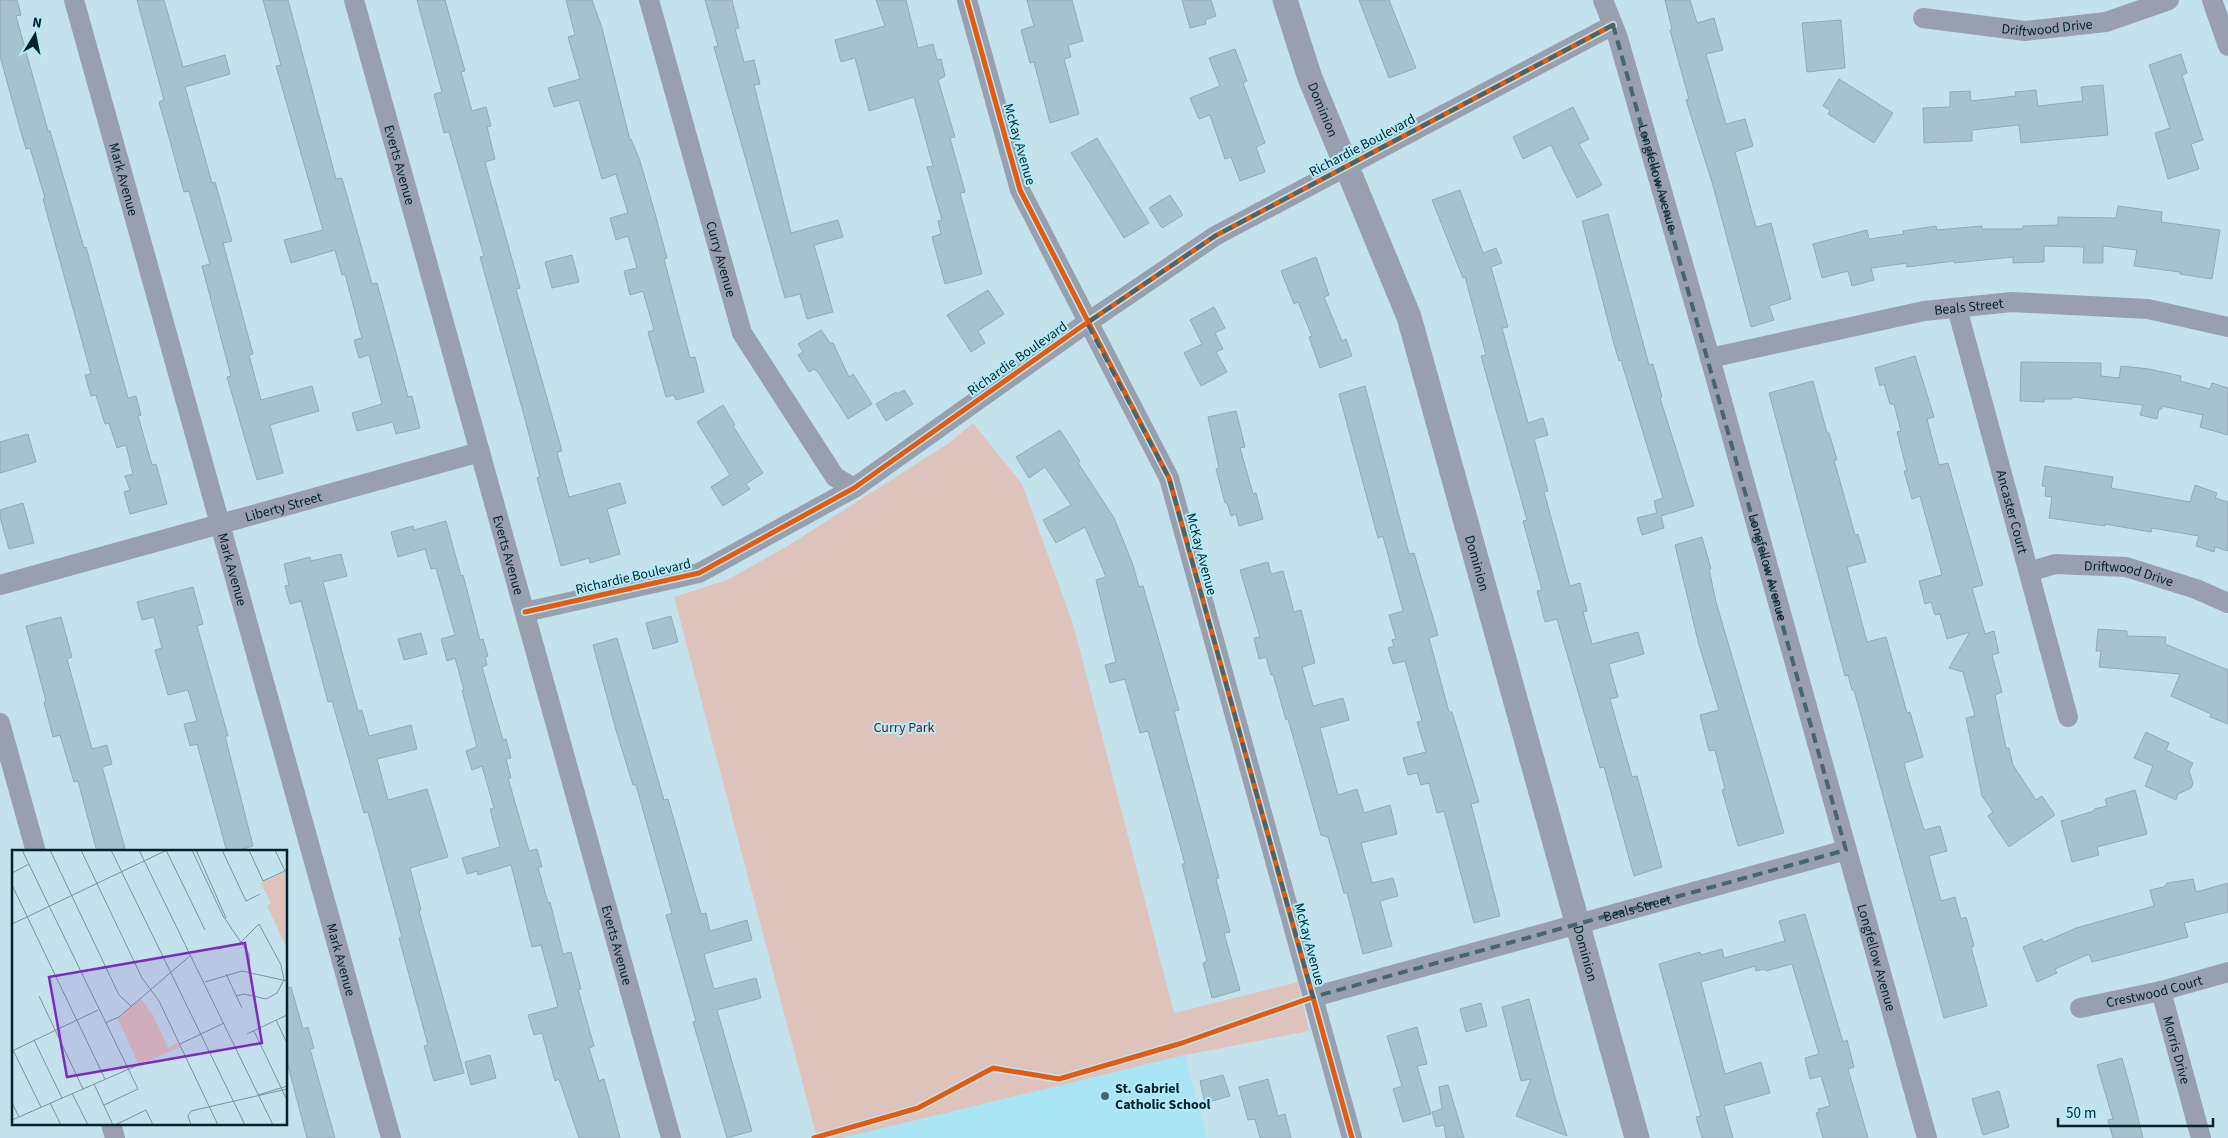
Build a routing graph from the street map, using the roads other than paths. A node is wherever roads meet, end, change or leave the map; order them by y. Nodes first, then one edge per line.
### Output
1 (74, 0) edge
2 (354, 0) edge
3 (649, 0) edge
4 (967, 0) edge
5 (1285, 0) edge
6 (1603, 0) edge
7 (2169, 0) edge
8 (2212, 0) edge
9 (1923, 18) dead end
10 (1614, 25) junction
11 (2228, 46) edge
12 (1346, 167) junction
13 (1957, 308) junction
14 (1088, 322) junction
15 (2228, 327) edge
16 (1710, 358) junction
17 (480, 452) junction
18 (854, 488) junction
19 (220, 524) junction
20 (2029, 572) junction
21 (0, 585) edge
22 (2228, 603) edge
23 (525, 612) junction
24 (2068, 717) dead end
25 (0, 723) edge
26 (35, 850) edge
27 (1846, 850) junction
28 (1577, 923) junction
29 (2228, 972) edge
30 (2161, 991) junction
31 (1313, 997) junction
32 (2080, 1008) dead end
33 (391, 1138) edge
34 (672, 1138) edge
35 (1352, 1138) edge
36 (1636, 1138) edge
37 (1927, 1138) edge
38 (2201, 1138) edge

1 - 19 street, Mark Avenue
2 - 17 street, Everts Avenue
3 - 18 street, Curry Avenue
4 - 14 street, McKay Avenue
5 - 12 street, Dominion
6 - 10 street, Longfellow Avenue
7 - 9 street, Driftwood Drive
8 - 11 street
10 - 12 street, Richardie Boulevard
10 - 16 street, Longfellow Avenue
12 - 14 street, Richardie Boulevard
12 - 28 street, Dominion
13 - 15 street, Beals Street
13 - 16 street, Beals Street
13 - 20 street, Ancaster Court
14 - 18 street, Richardie Boulevard
14 - 31 street, McKay Avenue
16 - 27 street, Longfellow Avenue
17 - 19 street, Liberty Street
17 - 23 street, Everts Avenue
18 - 23 street, Richardie Boulevard
19 - 21 street, Liberty Street
19 - 33 street, Mark Avenue
20 - 22 street, Driftwood Drive
20 - 24 street, Ancaster Court
23 - 34 street, Everts Avenue
25 - 26 street
27 - 28 street, Beals Street
27 - 37 street, Longfellow Avenue
28 - 31 street, Beals Street
28 - 36 street, Dominion
29 - 30 street, Crestwood Court
30 - 32 street, Crestwood Court
30 - 38 street, Morris Drive
31 - 35 street, McKay Avenue

